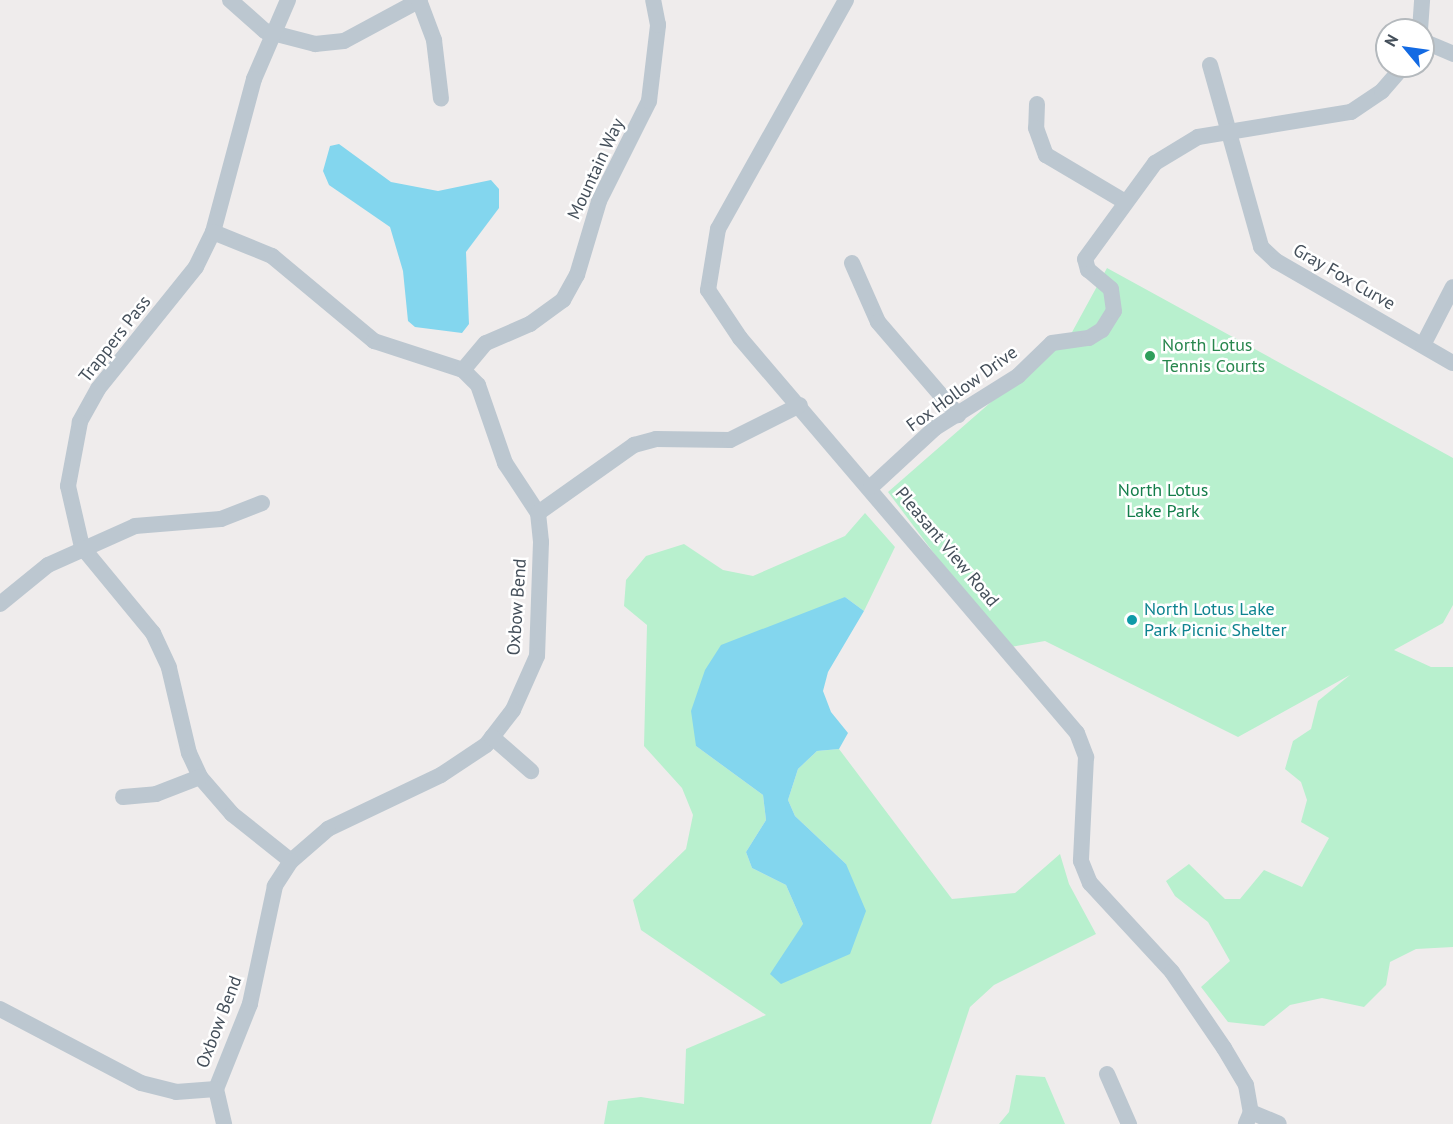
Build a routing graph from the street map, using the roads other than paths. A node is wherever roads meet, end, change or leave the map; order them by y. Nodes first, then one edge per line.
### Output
1 (231, 0) edge
2 (288, 0) edge
3 (420, 0) edge
4 (653, 0) edge
5 (846, 0) edge
6 (1422, 0) edge
7 (1421, 18) edge
8 (273, 35) junction
9 (1435, 46) edge
10 (1453, 54) edge
11 (1210, 65) dead end
12 (1394, 78) edge
13 (441, 99) dead end
14 (1037, 104) dead end
15 (1229, 129) junction
16 (1125, 201) junction
17 (213, 232) junction
18 (852, 263) dead end
19 (1453, 287) edge
20 (1423, 345) junction
21 (1453, 363) edge
22 (463, 370) junction
23 (800, 405) junction
24 (958, 415) junction
25 (871, 487) junction
26 (261, 503) dead end
27 (538, 513) junction
28 (82, 547) junction
29 (0, 604) edge
30 (492, 737) junction
31 (531, 771) dead end
32 (200, 777) junction
33 (123, 797) dead end
34 (291, 861) junction
35 (0, 1010) edge
36 (1107, 1074) dead end
37 (216, 1089) junction
38 (1248, 1118) edge
39 (224, 1124) edge
40 (1129, 1124) edge
41 (1279, 1124) edge

1 - 8 street
2 - 8 street, Trappers Pass
3 - 8 street
3 - 13 street
4 - 22 street, Mountain Way
5 - 23 street, Pleasant View Road
6 - 7 street
8 - 17 street, Trappers Pass
9 - 10 street
11 - 15 street, Gray Fox Curve
12 - 15 street, Fox Hollow Drive
14 - 16 street
15 - 16 street, Fox Hollow Drive
15 - 20 street, Gray Fox Curve
16 - 24 street, Fox Hollow Drive
17 - 22 street
17 - 28 street, Trappers Pass
18 - 24 street
19 - 20 street
20 - 21 street, Gray Fox Curve
22 - 27 street
23 - 25 street, Pleasant View Road
23 - 27 street
24 - 25 street, Fox Hollow Drive
25 - 38 street, Pleasant View Road
26 - 28 street
27 - 30 street, Oxbow Bend
28 - 29 street
28 - 32 street, Trappers Pass
30 - 31 street
30 - 34 street, Oxbow Bend
32 - 33 street
32 - 34 street, Trappers Pass
34 - 37 street, Oxbow Bend
35 - 37 street, Oxbow Bend
36 - 40 street
37 - 39 street, Oxbow Bend
38 - 41 street

